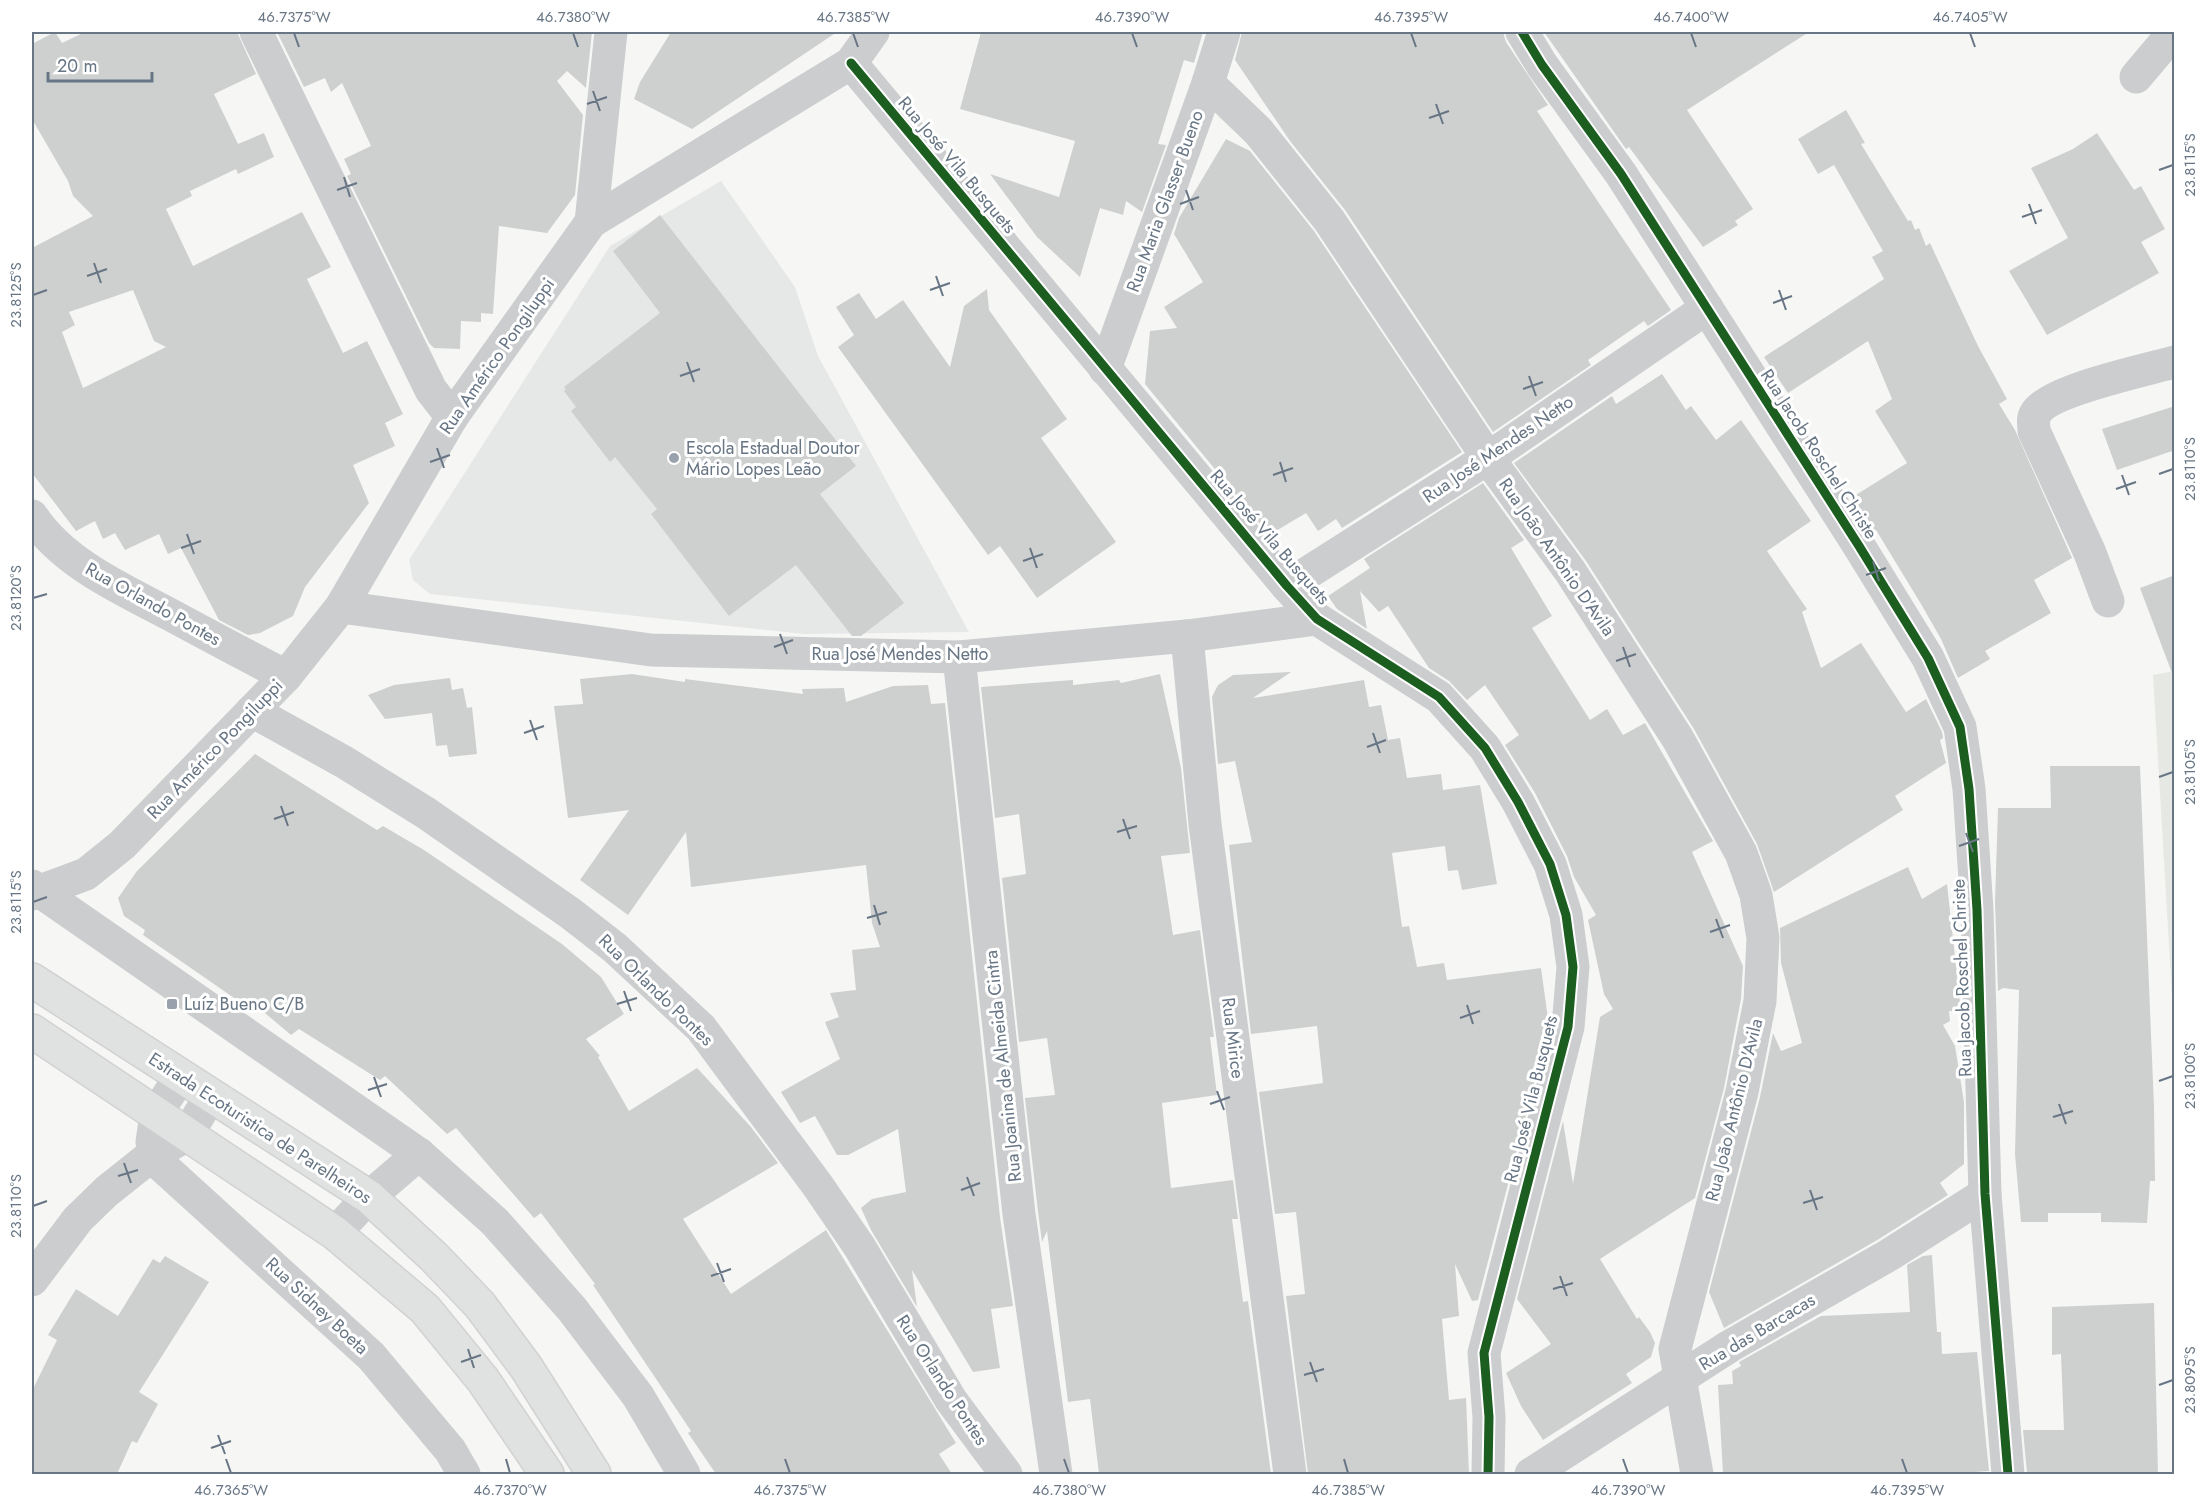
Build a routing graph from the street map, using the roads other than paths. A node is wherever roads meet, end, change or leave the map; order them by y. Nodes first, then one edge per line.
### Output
1 (256, 32) edge
2 (611, 32) edge
3 (873, 32) edge
4 (1224, 32) edge
5 (1522, 32) edge
6 (2174, 32) edge
7 (851, 63) junction
8 (2136, 77) dead end
9 (1208, 83) junction
10 (591, 222) junction
11 (1707, 308) junction
12 (2175, 362) edge
13 (1104, 369) junction
14 (452, 417) junction
15 (1488, 458) junction
16 (32, 516) edge
17 (1287, 586) junction
18 (2108, 601) dead end
19 (341, 607) junction
20 (1317, 619) junction
21 (1187, 636) junction
22 (959, 657) junction
23 (286, 676) junction
24 (252, 711) junction
25 (34, 890) edge
26 (32, 980) edge
27 (32, 1031) edge
28 (180, 1077) junction
29 (211, 1095) junction
30 (156, 1114) junction
31 (187, 1135) junction
32 (419, 1154) junction
33 (150, 1156) junction
34 (1985, 1194) junction
35 (369, 1197) junction
36 (334, 1233) junction
37 (32, 1280) edge
38 (1680, 1379) junction
39 (464, 1474) edge
40 (547, 1474) edge
41 (594, 1474) edge
42 (684, 1474) edge
43 (1006, 1474) edge
44 (1056, 1474) edge
45 (1290, 1474) edge
46 (1488, 1474) edge
47 (1531, 1474) edge
48 (1697, 1474) edge
49 (2008, 1474) edge

1 - 14 street
2 - 10 street
3 - 7 street, Rua Américo Pongiluppi
4 - 9 street, Rua Maria Glasser Bueno
5 - 11 street, Rua Jacob Roschel Christe
6 - 8 street
7 - 10 street, Rua Américo Pongiluppi
7 - 13 street, Rua José Vila Busquets
9 - 13 street, Rua Maria Glasser Bueno
9 - 15 street, Rua João Antônio D'Avila
10 - 14 street, Rua Américo Pongiluppi
11 - 15 street, Rua José Mendes Netto
11 - 34 street, Rua Jacob Roschel Christe
12 - 18 street
13 - 17 street, Rua José Vila Busquets
14 - 19 street, Rua Américo Pongiluppi
15 - 17 street, Rua José Mendes Netto
15 - 38 street, Rua João Antônio D'Avila
16 - 23 street, Rua Orlando Pontes
17 - 20 street, Rua José Vila Busquets
19 - 22 street, Rua José Mendes Netto
19 - 23 street, Rua Américo Pongiluppi
20 - 21 street, Rua José Mendes Netto
20 - 46 street, Rua José Vila Busquets
21 - 22 street, Rua José Mendes Netto
21 - 45 street, Rua Mirice
22 - 44 street, Rua Joanina de Almeida Cintra
23 - 24 street, Rua Américo Pongiluppi
24 - 25 street, Rua Américo Pongiluppi
24 - 43 street, Rua Orlando Pontes
25 - 32 street
26 - 28 main road, Estrada Ecoturistica de Parelheiros
27 - 30 main road
28 - 29 main road, Estrada Ecoturistica de Parelheiros
28 - 30 street
29 - 31 street
29 - 35 main road, Estrada Ecoturistica de Parelheiros
30 - 31 main road
30 - 33 street
31 - 33 street
31 - 36 main road
32 - 35 street
32 - 42 street
33 - 37 street
33 - 39 street, Rua Sidney Boeta
34 - 38 street, Rua das Barcacas
34 - 49 street, Rua Jacob Roschel Christe
35 - 36 street
35 - 41 main road, Estrada Ecoturistica de Parelheiros
36 - 40 main road
38 - 47 street, Rua das Barcacas
38 - 48 street, Rua João Antônio D'Avila

